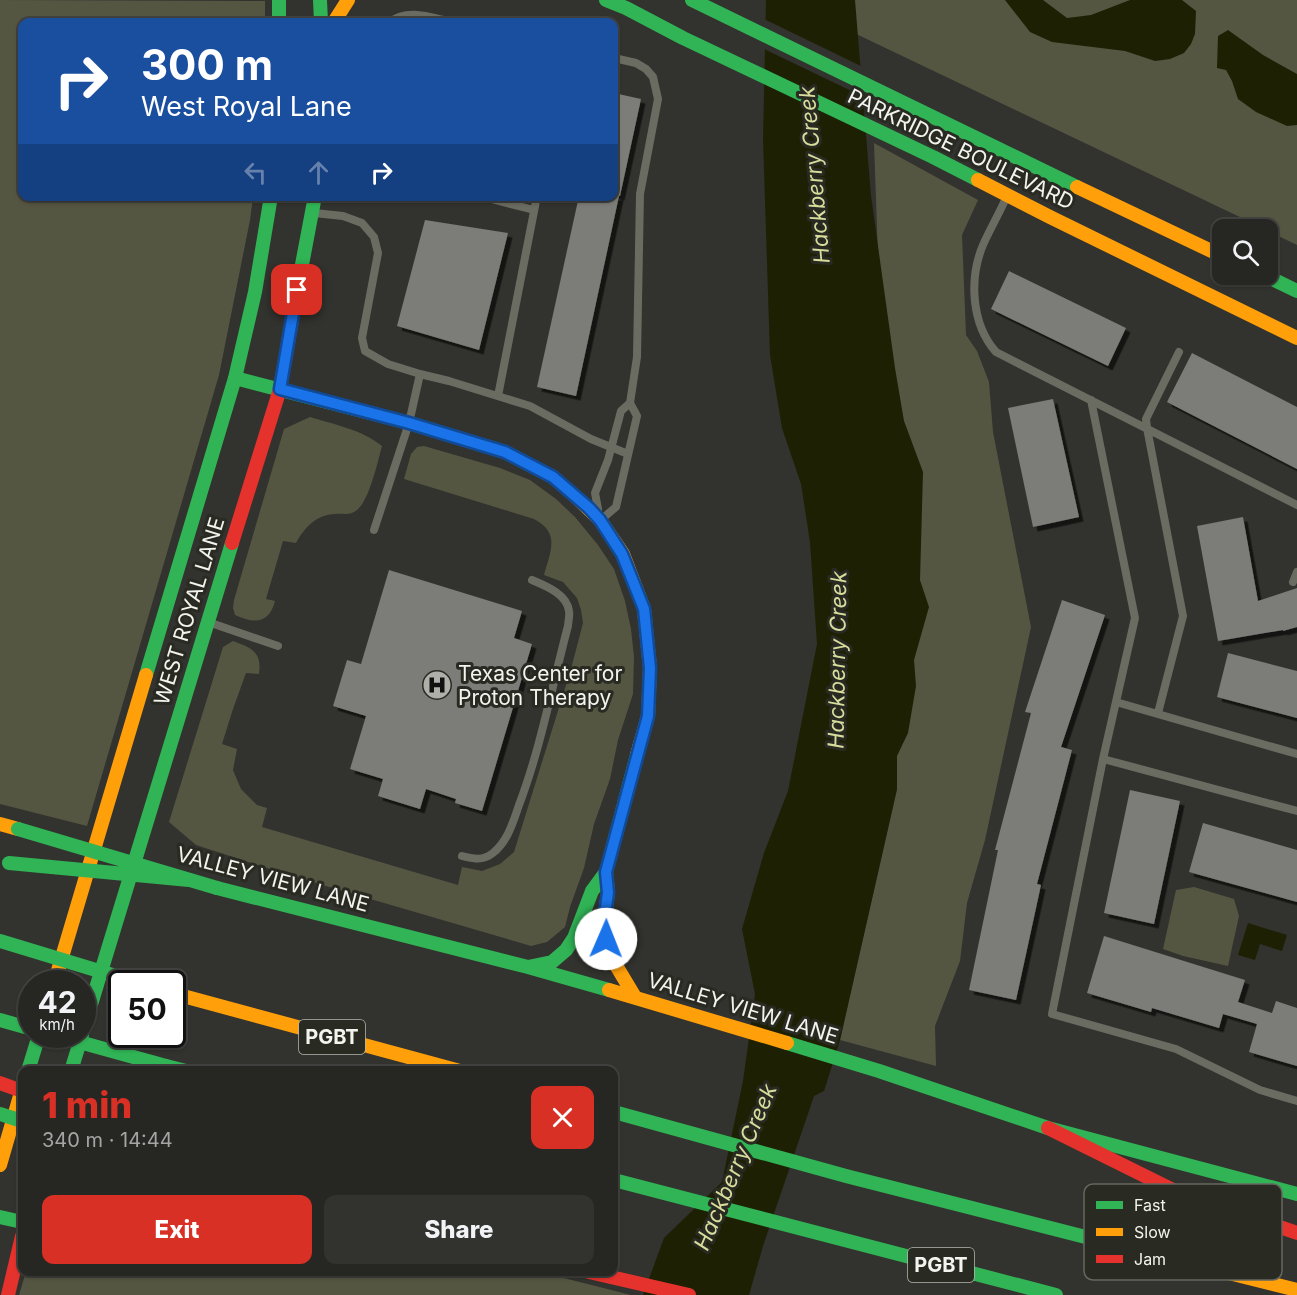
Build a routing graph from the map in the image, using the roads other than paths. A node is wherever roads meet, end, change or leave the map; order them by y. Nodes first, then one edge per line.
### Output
1 (279, 0) edge
2 (320, 0) edge
3 (348, 0) edge
4 (606, 0) edge
5 (692, 0) edge
6 (279, 18) edge
7 (321, 18) edge
8 (337, 18) edge
9 (397, 18) edge
10 (429, 18) edge
11 (618, 59) edge
12 (1008, 195) junction
13 (270, 201) edge
14 (314, 201) edge
15 (499, 201) edge
16 (536, 201) edge
17 (534, 210) junction
18 (312, 213) junction
19 (1212, 251) edge
20 (1278, 282) edge
21 (1297, 291) edge
22 (1297, 338) edge
23 (1179, 352) dead end
24 (420, 374) junction
25 (236, 378) junction
26 (280, 389) junction
27 (498, 396) junction
28 (1091, 400) junction
29 (630, 403) junction
30 (409, 423) junction
31 (1147, 428) junction
32 (611, 447) junction
33 (628, 454) junction
34 (1297, 504) edge
35 (600, 520) junction
36 (374, 530) dead end
37 (1297, 572) edge
38 (532, 580) dead end
39 (1293, 582) dead end
40 (207, 622) junction
41 (278, 646) dead end
42 (1116, 702) junction
43 (1158, 713) junction
44 (1297, 754) edge
45 (1103, 759) junction
46 (1297, 811) edge
47 (0, 824) edge
48 (462, 856) dead end
49 (5, 862) edge
50 (606, 872) junction
51 (189, 879) junction
52 (0, 941) edge
53 (528, 967) junction
54 (58, 970) edge
55 (108, 974) edge
56 (96, 988) edge
57 (186, 997) edge
58 (635, 997) junction
59 (0, 1020) edge
60 (18, 1025) edge
61 (96, 1047) edge
62 (35, 1048) edge
63 (78, 1048) edge
64 (30, 1066) edge
65 (72, 1066) edge
66 (166, 1066) edge
67 (441, 1066) edge
68 (0, 1083) edge
69 (18, 1089) edge
70 (1297, 1101) edge
71 (18, 1104) edge
72 (618, 1113) edge
73 (0, 1114) edge
74 (18, 1119) edge
75 (1048, 1128) junction
76 (0, 1165) edge
77 (620, 1182) edge
78 (1161, 1184) edge
79 (1259, 1184) edge
80 (1282, 1190) edge
81 (1297, 1194) edge
82 (0, 1217) edge
83 (18, 1221) edge
84 (1282, 1228) edge
85 (1297, 1233) edge
86 (1084, 1236) edge
87 (18, 1253) edge
88 (609, 1276) edge
89 (1257, 1280) edge
90 (1297, 1290) edge
91 (8, 1295) edge
92 (689, 1295) edge
93 (1056, 1295) edge

1 - 6 main road
2 - 7 main road
3 - 8 main road
4 - 12 main road, PARKRIDGE BOULEVARD
5 - 19 main road, PARKRIDGE BOULEVARD
9 - 10 lane
11 - 29 lane
12 - 22 main road, PARKRIDGE BOULEVARD
12 - 28 lane
13 - 25 main road, WEST ROYAL LANE
14 - 18 main road, WEST ROYAL LANE
15 - 17 lane
16 - 17 lane
17 - 27 lane
18 - 24 lane
18 - 26 main road, WEST ROYAL LANE
20 - 21 main road
23 - 31 lane
24 - 27 lane
24 - 30 lane
25 - 26 main road
25 - 54 main road, WEST ROYAL LANE
26 - 30 main road
26 - 40 main road, WEST ROYAL LANE
27 - 32 lane
28 - 31 lane
28 - 42 lane
29 - 32 lane
29 - 33 lane
30 - 35 main road
30 - 36 lane
31 - 34 lane
31 - 43 lane
32 - 33 lane
32 - 35 lane
33 - 35 lane
35 - 50 main road
37 - 39 lane
38 - 48 lane
40 - 41 lane
40 - 56 main road, WEST ROYAL LANE
42 - 43 lane
42 - 45 lane
43 - 44 lane
45 - 46 lane
45 - 70 lane
47 - 51 main road, VALLEY VIEW LANE, bridge
49 - 51 main road, bridge
50 - 53 main road
50 - 58 main road
51 - 53 main road, VALLEY VIEW LANE, bridge
52 - 55 main road, bridge
53 - 58 main road, VALLEY VIEW LANE
57 - 67 main road, PGBT
58 - 75 main road, VALLEY VIEW LANE
59 - 60 main road
61 - 66 main road, bridge
62 - 64 main road
63 - 65 main road, WEST ROYAL LANE
68 - 69 main road, bridge
71 - 76 main road
72 - 86 main road
73 - 74 main road, bridge
75 - 78 main road
75 - 79 main road, VALLEY VIEW LANE
77 - 93 main road, PGBT
80 - 81 main road, VALLEY VIEW LANE
82 - 83 main road
84 - 85 main road
87 - 91 main road
88 - 92 main road
89 - 90 main road

